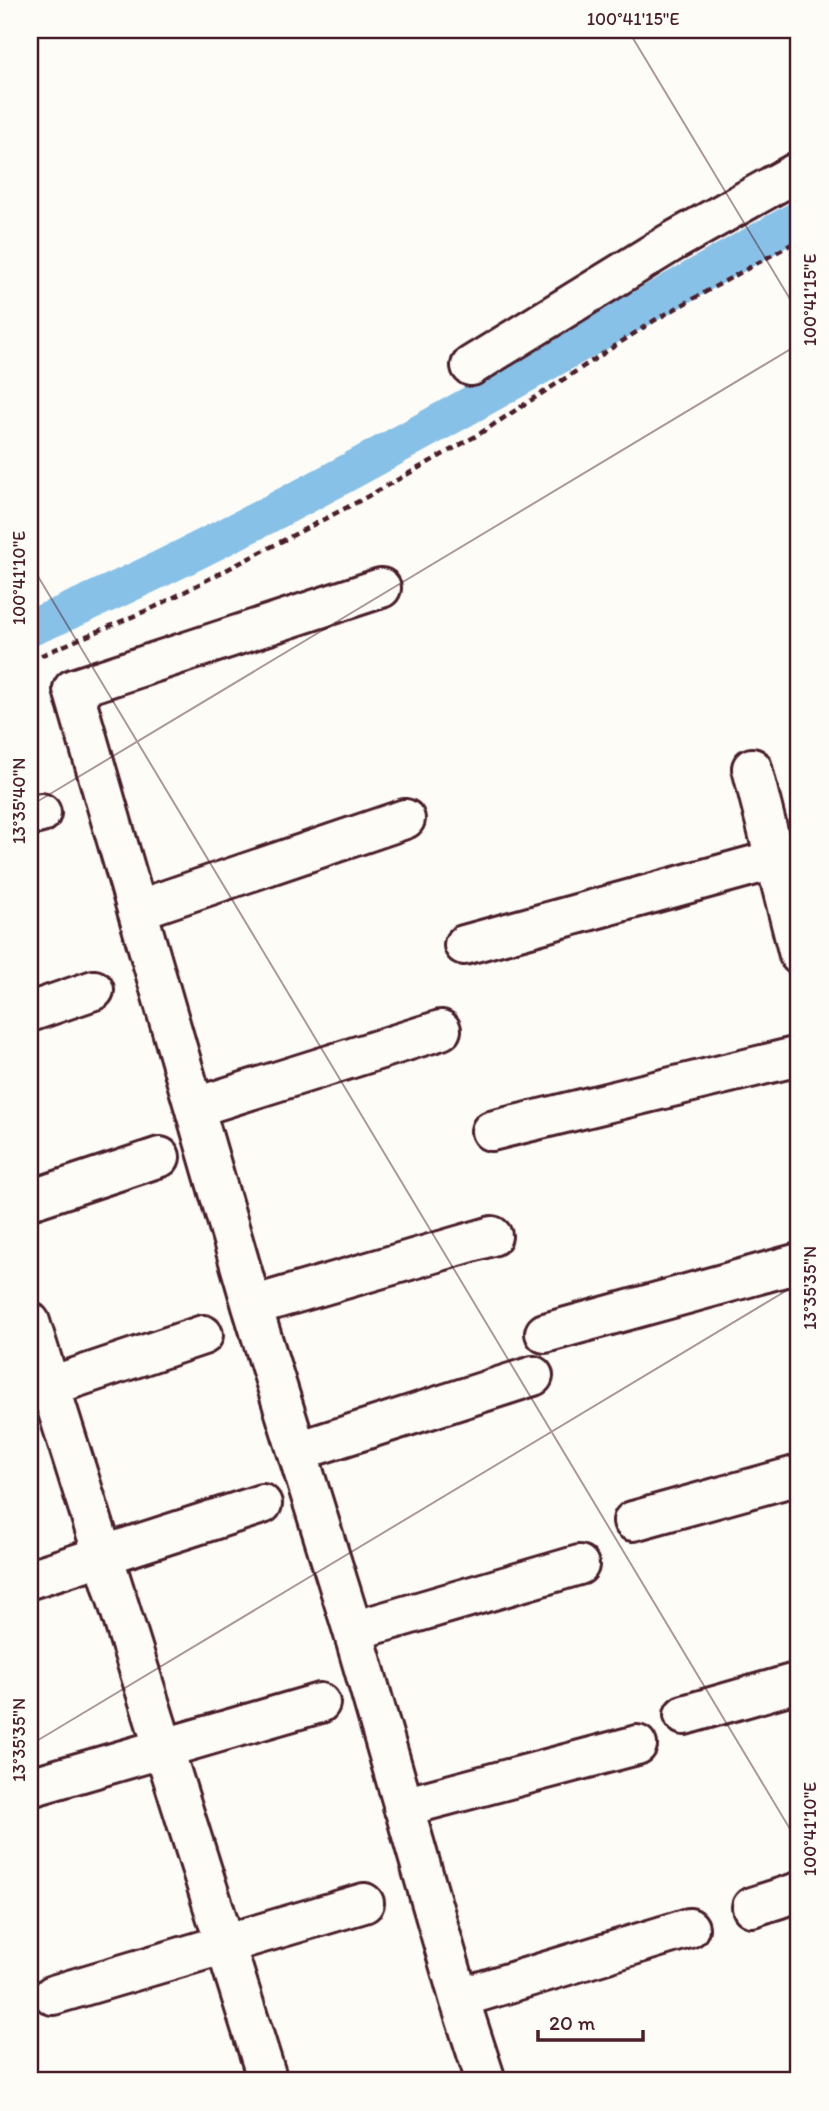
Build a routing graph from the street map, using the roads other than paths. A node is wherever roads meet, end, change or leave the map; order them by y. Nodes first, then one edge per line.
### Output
1 (799, 170) edge
2 (471, 366) dead end
3 (381, 588) dead end
4 (752, 768) dead end
5 (405, 819) dead end
6 (787, 856) edge
7 (136, 911) junction
8 (464, 945) dead end
9 (799, 955) edge
10 (94, 990) dead end
11 (30, 1012) edge
12 (441, 1030) dead end
13 (799, 1056) edge
14 (196, 1107) junction
15 (491, 1131) dead end
16 (160, 1157) dead end
17 (30, 1200) edge
18 (492, 1236) dead end
19 (799, 1263) edge
20 (252, 1306) junction
21 (30, 1322) edge
22 (545, 1333) dead end
23 (203, 1335) dead end
24 (533, 1376) dead end
25 (40, 1390) edge
26 (298, 1451) junction
27 (799, 1475) edge
28 (262, 1504) dead end
29 (633, 1521) dead end
30 (103, 1555) junction
31 (579, 1565) dead end
32 (30, 1579) edge
33 (353, 1632) junction
34 (799, 1682) edge
35 (320, 1703) dead end
36 (684, 1714) dead end
37 (637, 1745) dead end
38 (163, 1748) junction
39 (30, 1787) edge
40 (403, 1807) junction
41 (799, 1892) edge
42 (364, 1903) dead end
43 (752, 1906) dead end
44 (689, 1928) dead end
45 (225, 1944) junction
46 (52, 1995) dead end
47 (459, 1998) junction
48 (268, 2081) edge
49 (486, 2081) edge

1 - 2 street
3 - 7 street
4 - 6 street
5 - 7 street
6 - 8 street
6 - 9 street
7 - 14 street
10 - 11 street
12 - 14 street
13 - 15 street
14 - 20 street
16 - 17 street
18 - 20 street
19 - 22 street
20 - 26 street
21 - 25 street
23 - 25 street
24 - 26 street
25 - 30 street
26 - 33 street
27 - 29 street
28 - 30 street
30 - 32 street
30 - 38 street
31 - 33 street
33 - 40 street
34 - 36 street
35 - 38 street
37 - 40 street
38 - 39 street
38 - 45 street
40 - 47 street
41 - 43 street
42 - 45 street
44 - 47 street
45 - 46 street
45 - 48 street
47 - 49 street

